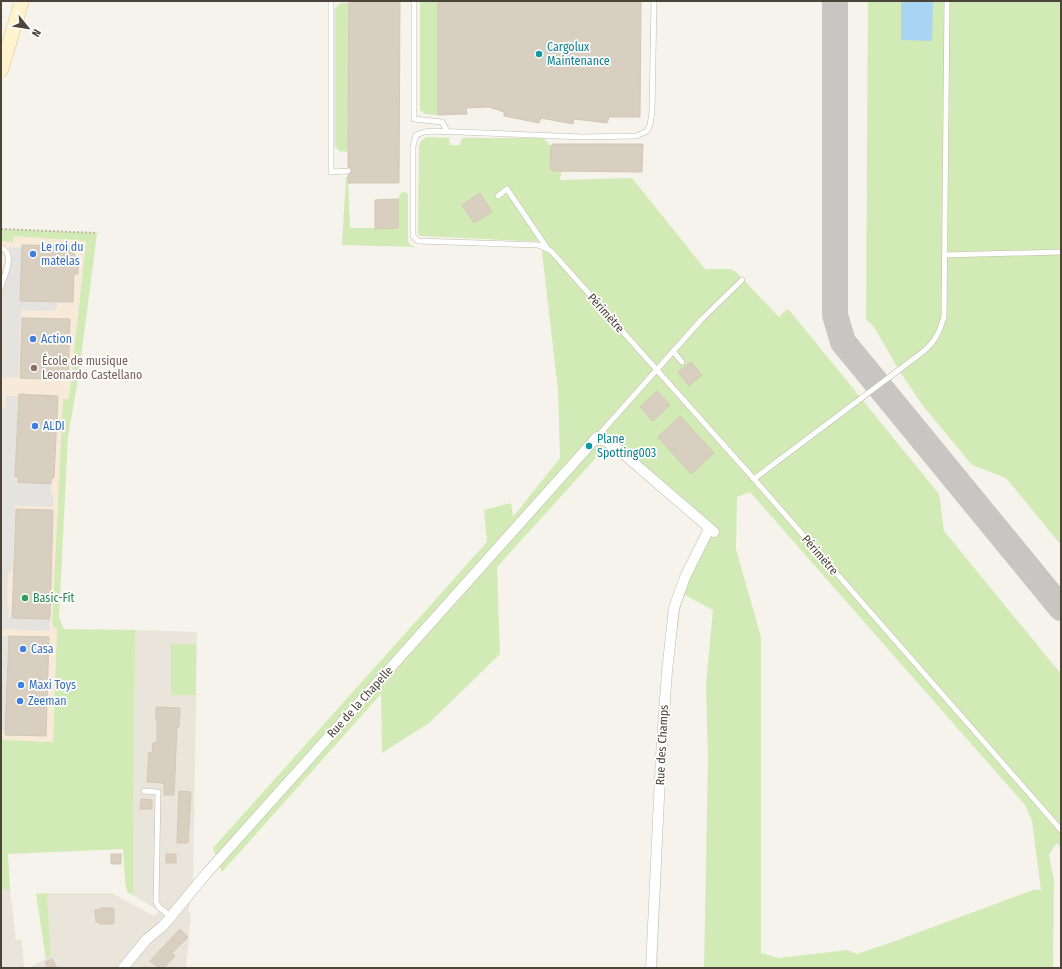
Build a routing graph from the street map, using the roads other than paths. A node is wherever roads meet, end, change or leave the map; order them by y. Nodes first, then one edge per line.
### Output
1 (22, 1) edge
2 (332, 1) edge
3 (414, 1) edge
4 (654, 1) edge
5 (947, 1) edge
6 (1, 70) edge
7 (447, 131) junction
8 (348, 171) dead end
9 (498, 196) dead end
10 (1, 248) edge
11 (547, 248) junction
12 (1061, 252) edge
13 (944, 255) junction
14 (742, 280) dead end
15 (1, 287) edge
16 (673, 351) junction
17 (682, 362) dead end
18 (657, 370) junction
19 (597, 437) junction
20 (754, 479) junction
21 (144, 791) dead end
22 (1061, 830) edge
23 (171, 917) junction
24 (123, 968) edge
25 (651, 968) edge

1 - 6 main road
2 - 8 lane
3 - 7 lane
4 - 7 lane
5 - 13 lane
7 - 11 lane
9 - 11 lane, Périmètre
10 - 15 lane
11 - 18 lane, Périmètre
12 - 13 lane
13 - 20 lane
14 - 16 lane
16 - 17 lane
16 - 18 lane
18 - 19 lane
18 - 20 lane, Périmètre
19 - 23 street, Rue de la Chapelle
19 - 25 street, Rue des Champs
20 - 22 lane, Périmètre
21 - 23 lane
23 - 24 street, Rue de la Chapelle

